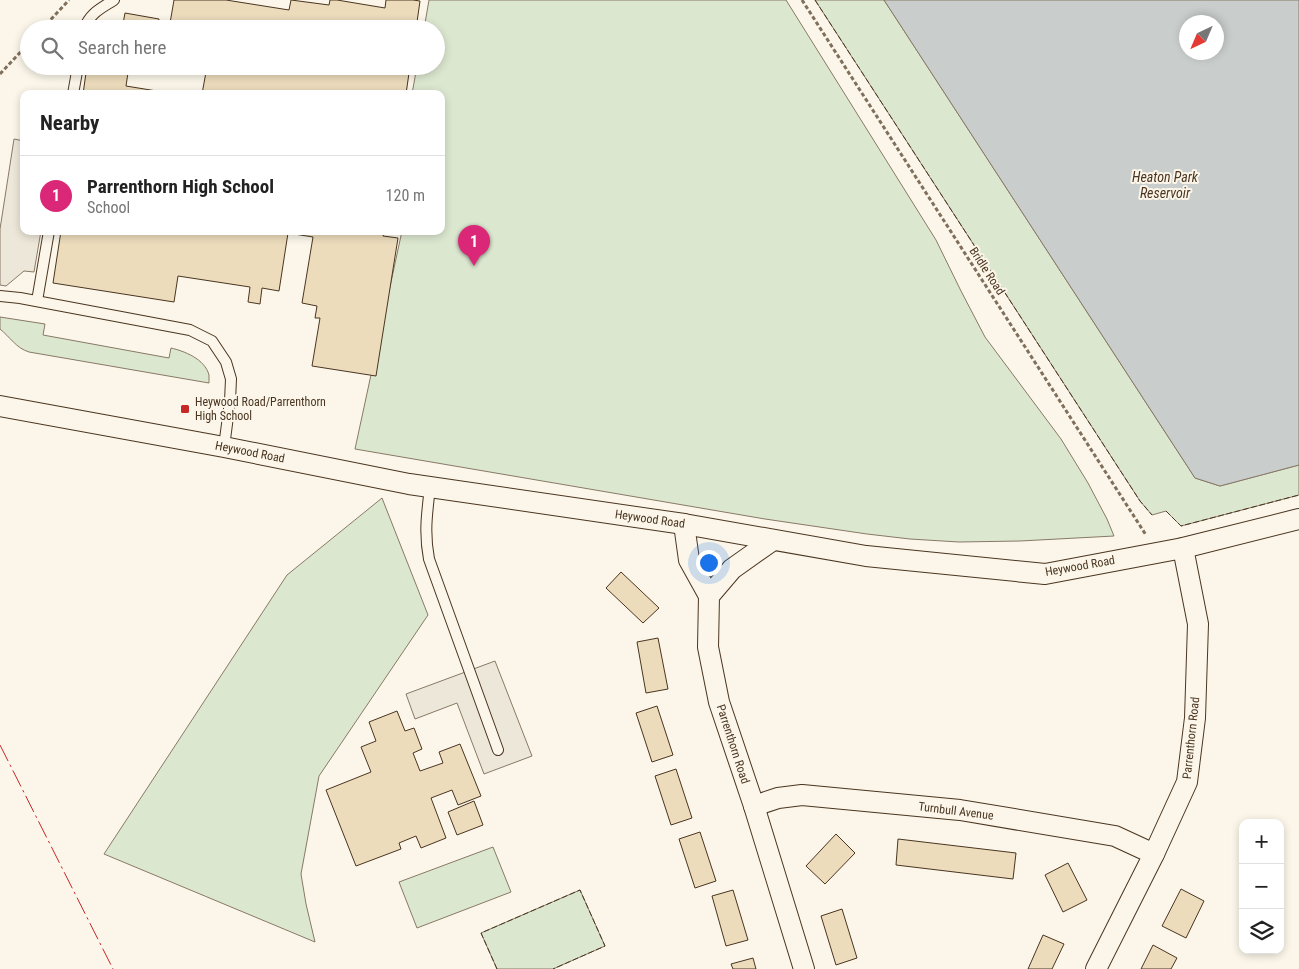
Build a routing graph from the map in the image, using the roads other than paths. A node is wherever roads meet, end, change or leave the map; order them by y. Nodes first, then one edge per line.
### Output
1 (114, 0) edge
2 (88, 20) edge
3 (76, 75) edge
4 (74, 90) edge
5 (48, 235) edge
6 (0, 296) edge
7 (37, 301) junction
8 (0, 406) edge
9 (224, 447) junction
10 (430, 487) junction
11 (1299, 519) edge
12 (684, 524) junction
13 (773, 540) junction
14 (1183, 548) junction
15 (709, 596) junction
16 (498, 750) dead end
17 (754, 806) junction
18 (1154, 854) junction
19 (804, 969) edge
20 (1096, 969) edge

1 - 2 lane
3 - 4 lane
5 - 7 lane
6 - 7 lane
7 - 9 lane
8 - 9 street, Heywood Road
9 - 10 street, Heywood Road
10 - 12 street, Heywood Road
10 - 16 lane
11 - 14 street, Heywood Road
12 - 13 street, Heywood Road
12 - 15 street
13 - 14 street, Heywood Road
13 - 15 street
14 - 18 street, Parrenthorn Road
15 - 17 street, Parrenthorn Road
17 - 18 street, Turnbull Avenue
17 - 19 street, Parrenthorn Road
18 - 20 street, Parrenthorn Road

